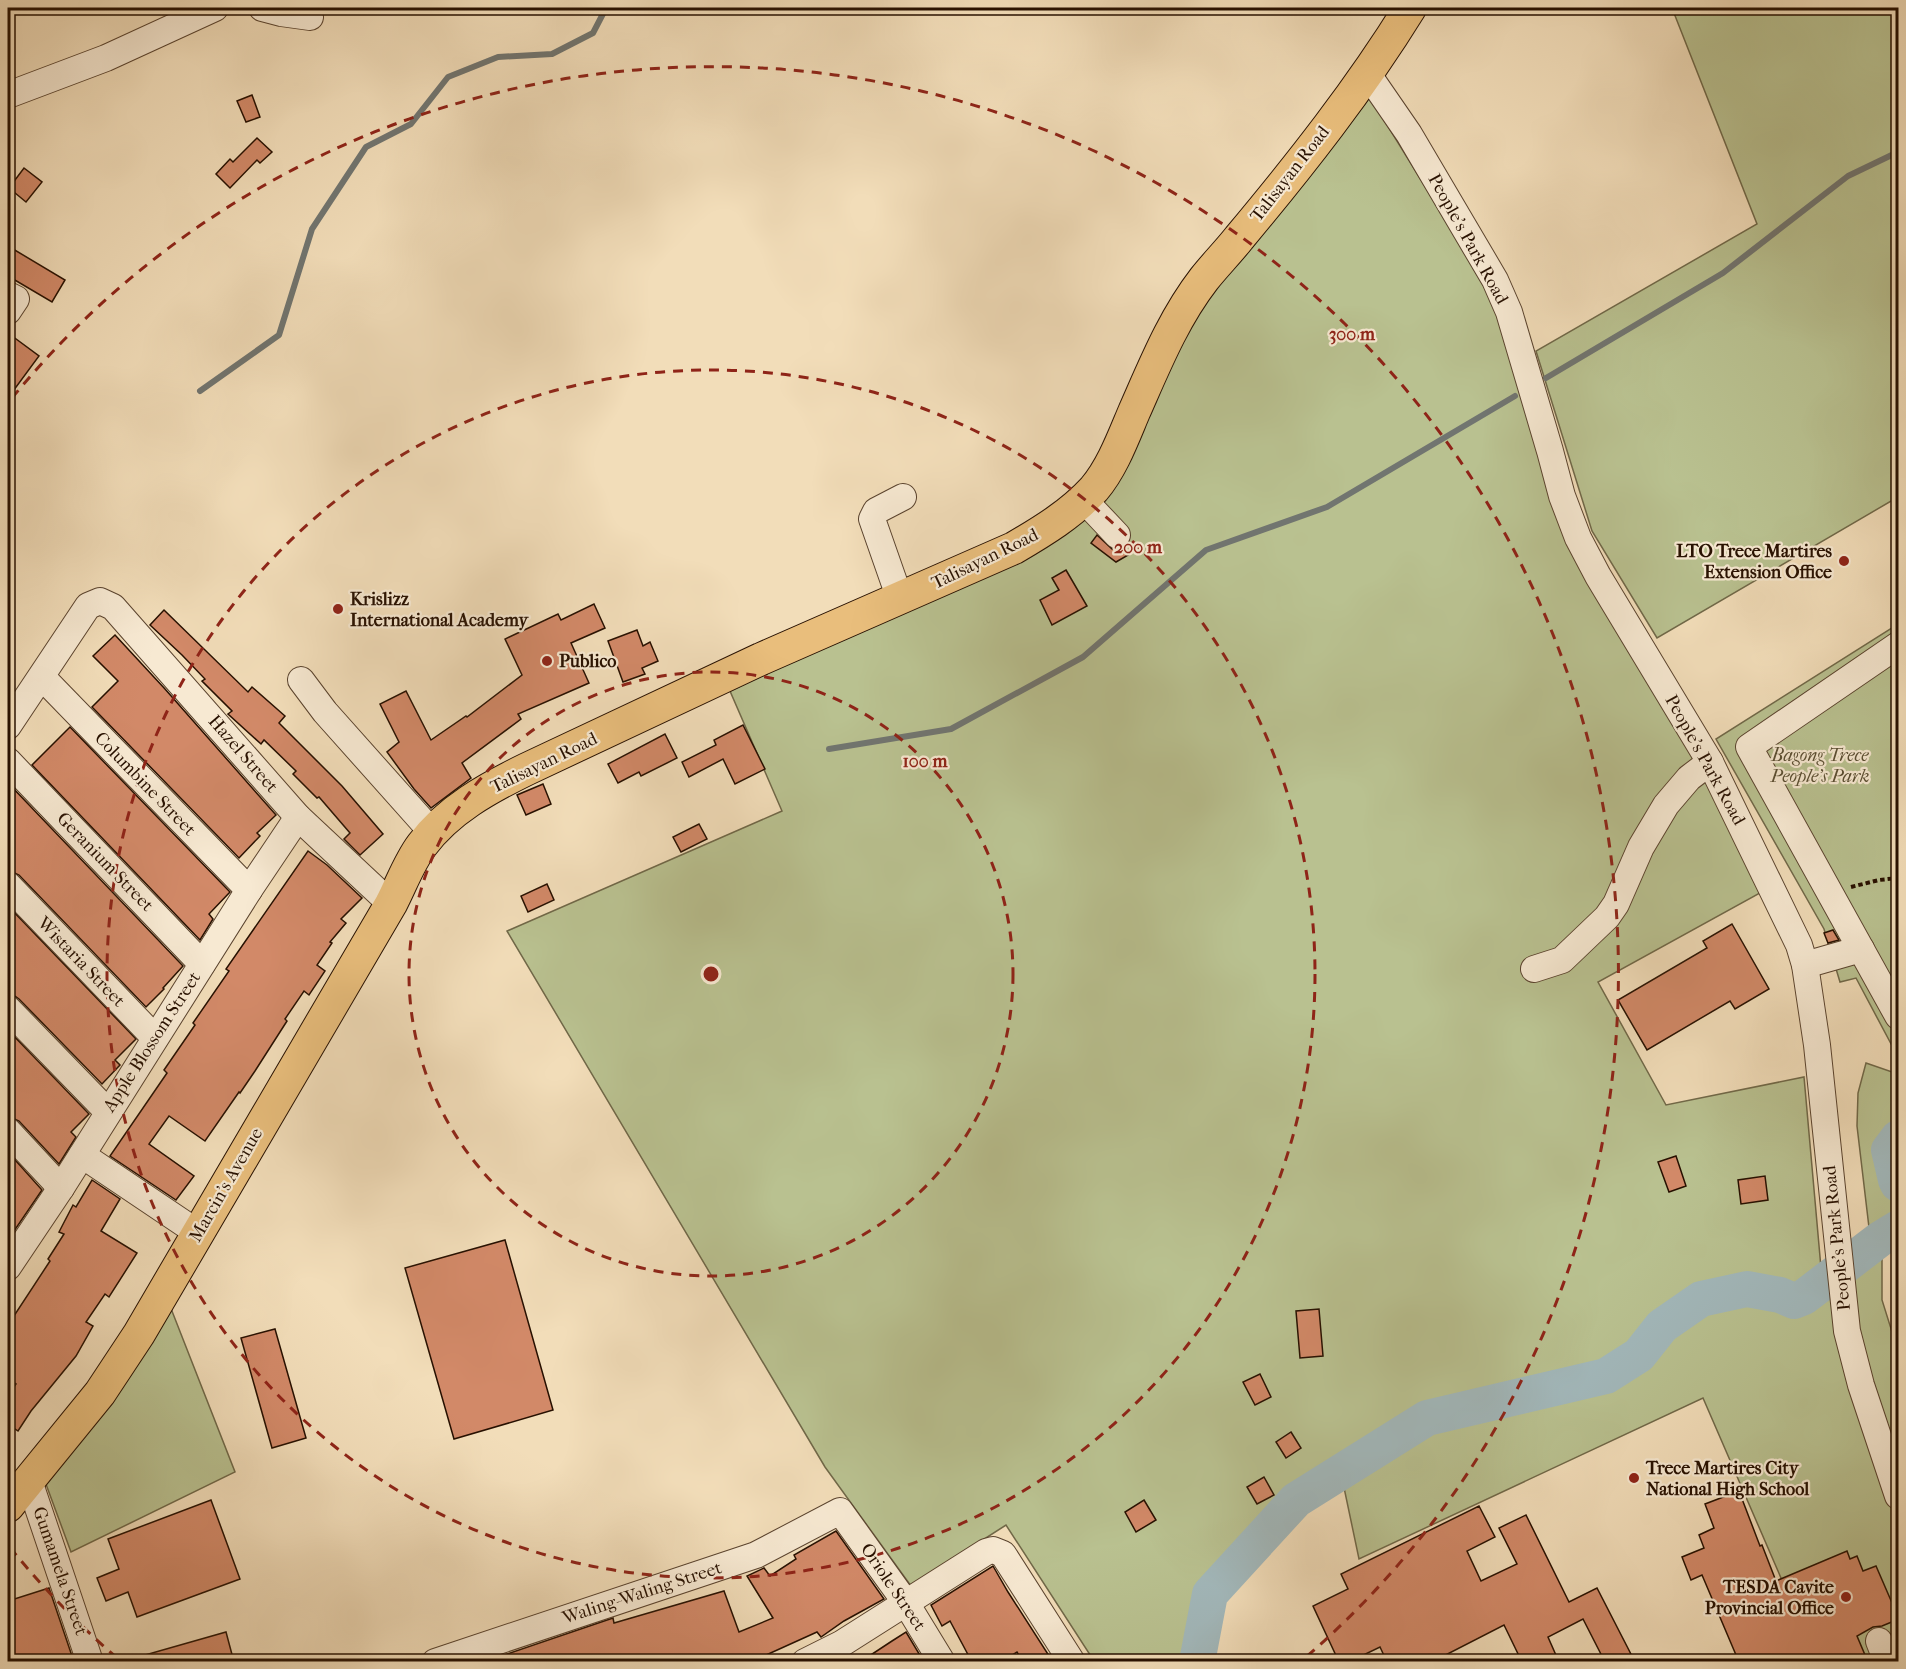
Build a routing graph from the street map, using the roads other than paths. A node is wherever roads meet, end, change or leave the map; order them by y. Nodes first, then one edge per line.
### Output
1 (215, 8) edge
2 (262, 8) edge
3 (1410, 8) edge
4 (310, 16) dead end
5 (1367, 73) junction
6 (8, 95) edge
7 (8, 294) edge
8 (8, 311) edge
9 (903, 497) dead end
10 (1083, 499) junction
11 (1117, 535) dead end
12 (900, 599) junction
13 (1899, 645) edge
14 (42, 677) junction
15 (301, 680) dead end
16 (8, 726) edge
17 (8, 761) edge
18 (1710, 762) junction
19 (298, 817) junction
20 (426, 840) junction
21 (8, 885) edge
22 (249, 890) junction
23 (391, 904) junction
24 (1861, 949) junction
25 (202, 964) junction
26 (1805, 965) junction
27 (1534, 969) dead end
28 (8, 1009) edge
29 (1899, 1016) edge
30 (155, 1038) junction
31 (108, 1112) junction
32 (8, 1131) edge
33 (82, 1155) junction
34 (61, 1188) junction
35 (198, 1233) junction
36 (9, 1260) edge
37 (29, 1481) junction
38 (1899, 1496) edge
39 (8, 1506) edge
40 (843, 1514) joint
41 (906, 1603) junction
42 (442, 1660) edge
43 (90, 1662) edge
44 (805, 1662) edge
45 (942, 1662) edge
46 (1072, 1662) edge

1 - 6 street
2 - 4 street
3 - 5 main road, Talisayan Road
5 - 10 main road, Talisayan Road
5 - 18 street, People's Park Road
7 - 8 street
9 - 12 street
10 - 11 street
10 - 12 main road, Talisayan Road
12 - 20 main road, Talisayan Road
13 - 24 street
14 - 16 street
14 - 19 street, Hazel Street
14 - 22 street, Columbine Street
15 - 20 street
17 - 25 street, Geranium Street
18 - 26 street, People's Park Road
18 - 27 street
19 - 22 street, Apple Blossom Street
19 - 23 street, Hazel Street
20 - 23 main road, Marcin's Avenue
21 - 30 street, Wistaria Street
22 - 25 street, Apple Blossom Street
23 - 35 main road, Marcin's Avenue
24 - 26 street
24 - 29 street
25 - 30 street, Apple Blossom Street
26 - 38 street, People's Park Road
28 - 31 street
30 - 31 street, Apple Blossom Street
31 - 33 street, Apple Blossom Street
32 - 34 street
33 - 34 street, Apple Blossom Street
33 - 35 street
34 - 36 street, Apple Blossom Street
35 - 37 main road, Marcin's Avenue
37 - 39 main road, Marcin's Avenue
37 - 43 street, Gumamela Street
40 - 41 street, Oriole Street
40 - 42 street, Waling-Waling Street
41 - 44 street
41 - 45 street, Oriole Street
41 - 46 street

